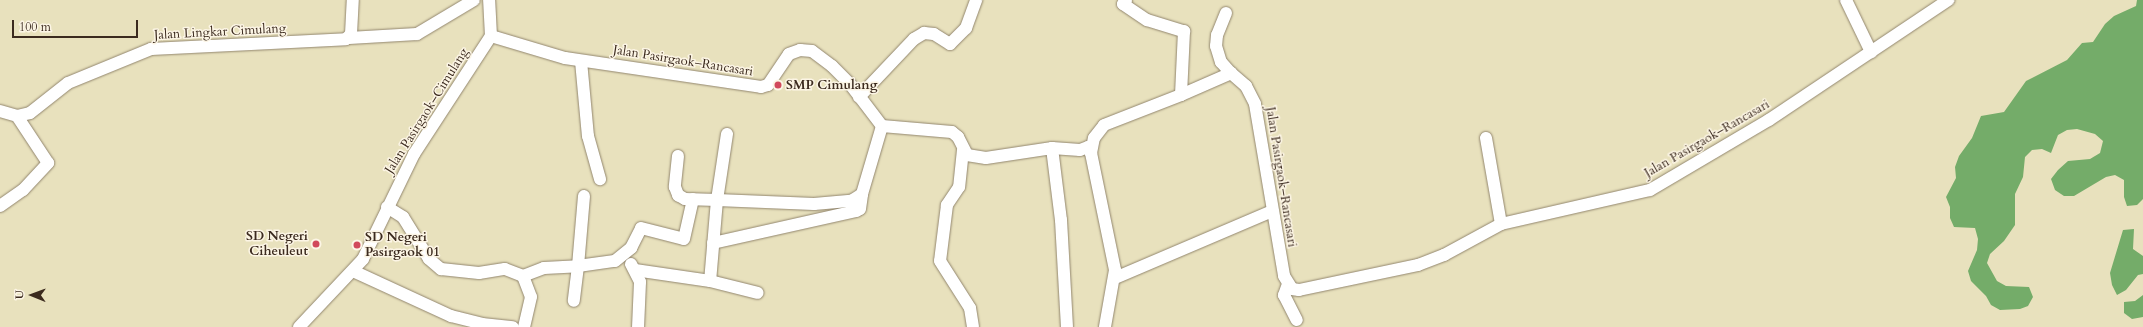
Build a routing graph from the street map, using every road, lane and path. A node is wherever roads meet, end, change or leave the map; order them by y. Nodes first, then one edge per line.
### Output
1 (353, 0) edge
2 (474, 0) edge
3 (489, 0) edge
4 (976, 0) edge
5 (1126, 0) edge
6 (1846, 0) edge
7 (1948, 0) edge
8 (1226, 13) dead end
9 (491, 36) junction
10 (349, 38) junction
11 (1871, 52) junction
12 (581, 60) junction
13 (1231, 73) junction
14 (1181, 95) junction
15 (859, 97) junction
16 (0, 111) edge
17 (17, 116) junction
18 (882, 126) junction
19 (727, 134) dead end
20 (1486, 138) dead end
21 (1052, 148) junction
22 (963, 150) junction
23 (1091, 153) junction
24 (678, 156) dead end
25 (600, 179) dead end
26 (862, 194) junction
27 (584, 196) dead end
28 (693, 200) junction
29 (717, 200) junction
30 (0, 206) edge
31 (387, 207) junction
32 (1272, 211) junction
33 (1501, 224) junction
34 (713, 243) junction
35 (624, 255) junction
36 (578, 266) junction
37 (635, 270) junction
38 (353, 271) junction
39 (523, 276) junction
40 (1115, 278) junction
41 (710, 281) junction
42 (1291, 287) junction
43 (758, 293) dead end
44 (574, 301) dead end
45 (1297, 324) edge
46 (299, 327) edge
47 (513, 327) edge
48 (526, 327) edge
49 (534, 327) edge
50 (638, 327) edge
51 (973, 327) edge
52 (1067, 327) edge
53 (1105, 327) edge

1 - 10 street
2 - 10 street, Jalan Lingkar Cimulang
3 - 9 street
4 - 15 street
5 - 14 street
6 - 11 street
7 - 11 street, Jalan Pasirgaok–Rancasari
8 - 13 street, Jalan Pasirgaok–Rancasari
9 - 12 street, Jalan Pasirgaok–Rancasari
9 - 31 street, Jalan Pasirgaok–Cimulang
10 - 17 street, Jalan Lingkar Cimulang
11 - 33 street, Jalan Pasirgaok–Rancasari
12 - 15 street, Jalan Pasirgaok–Rancasari
12 - 25 street
13 - 14 street
13 - 32 street, Jalan Pasirgaok–Rancasari
14 - 23 street
15 - 18 street, Jalan Pasirgaok–Rancasari
16 - 17 street
17 - 30 street
18 - 22 street
18 - 26 street
19 - 29 street
20 - 33 street
21 - 22 street
21 - 23 street
21 - 52 street
22 - 51 street
23 - 40 street
24 - 28 street
26 - 29 street
26 - 34 street
27 - 36 street
28 - 29 street
28 - 35 street
29 - 34 street
31 - 38 street, Jalan Pasirgaok–Cimulang
31 - 39 street
32 - 40 street
32 - 42 street, Jalan Pasirgaok–Rancasari
33 - 42 street, Jalan Pasirgaok–Rancasari
34 - 41 street
35 - 36 street
35 - 37 street
36 - 39 street
36 - 44 street
37 - 41 street
37 - 50 street
38 - 46 street, Jalan Pasirgaok–Cimulang
38 - 47 street
39 - 48 street
40 - 53 street
41 - 43 street
42 - 45 street
48 - 49 street

